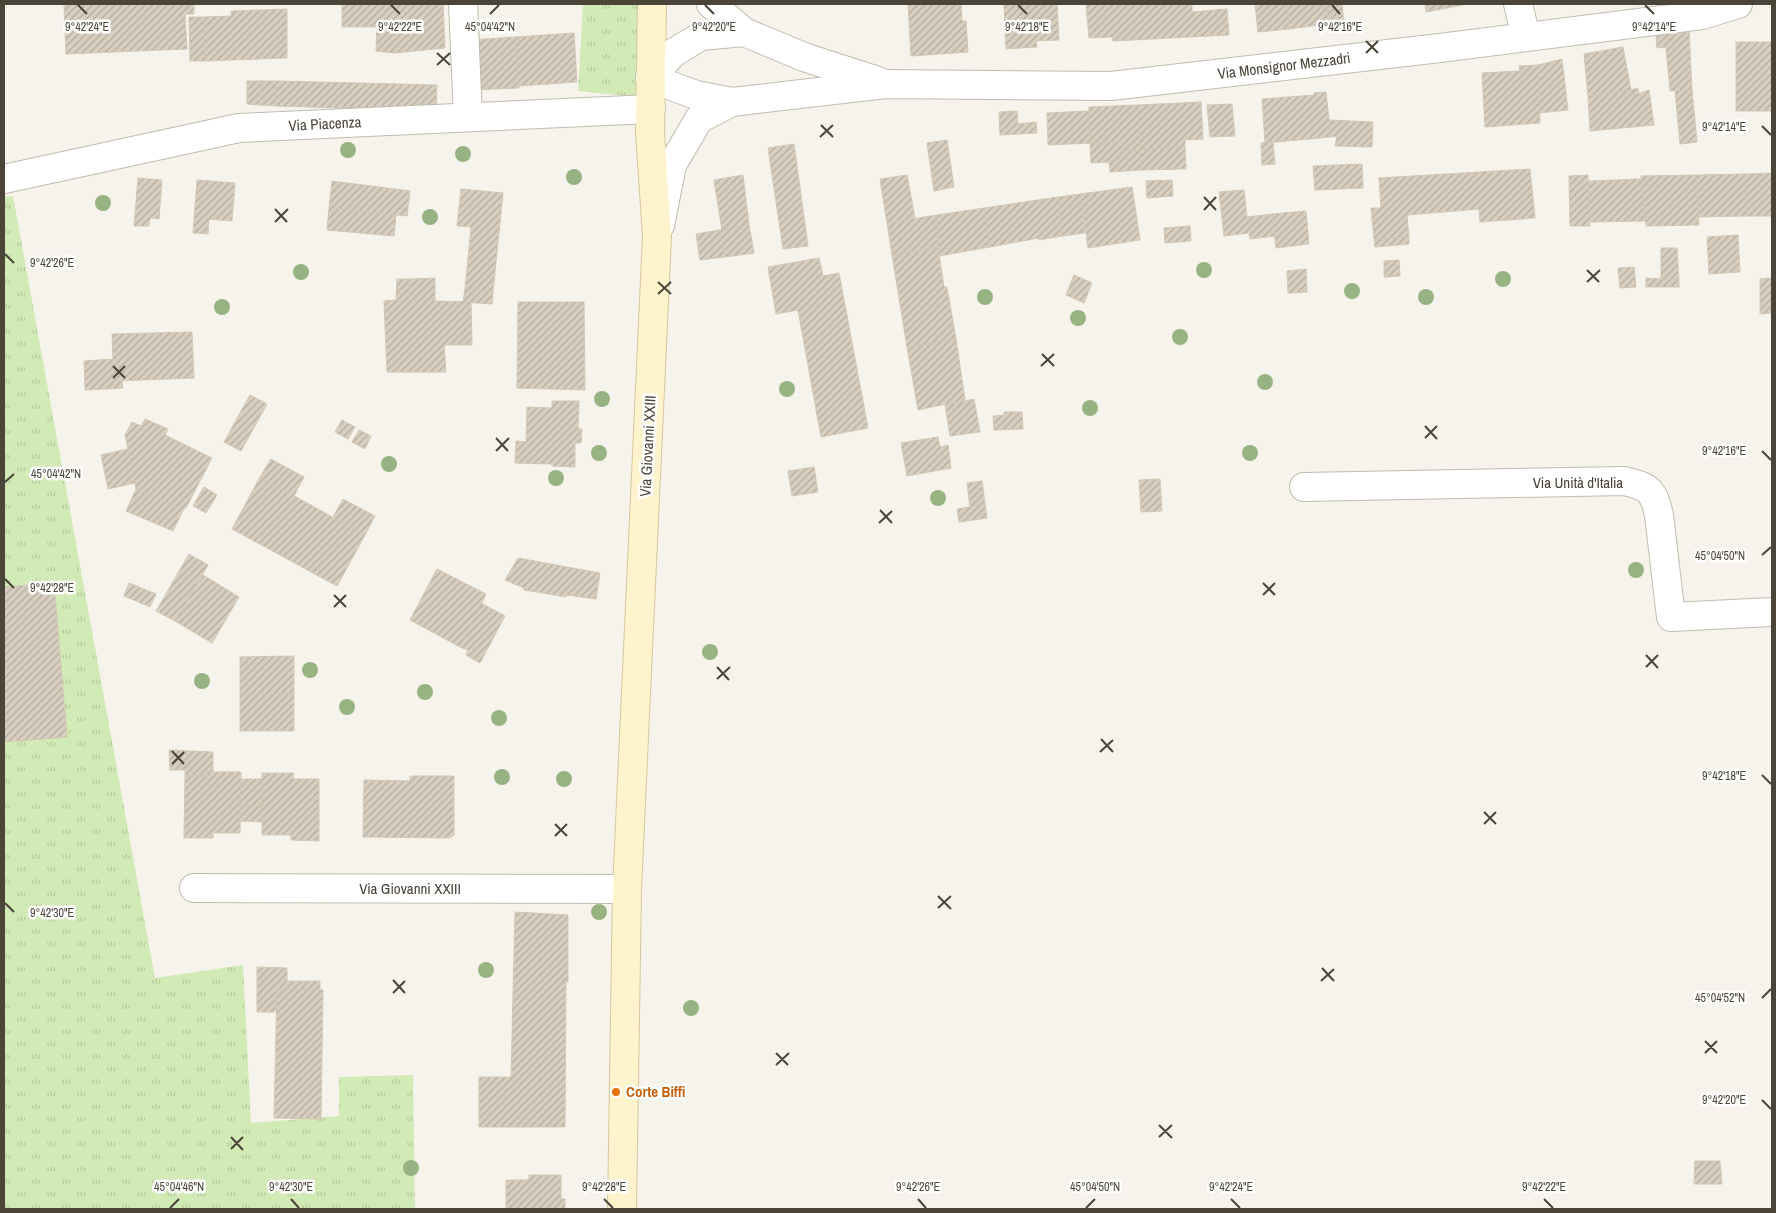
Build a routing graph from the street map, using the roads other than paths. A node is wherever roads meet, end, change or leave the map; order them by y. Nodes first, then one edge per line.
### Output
1 (463, 4) edge
2 (652, 4) edge
3 (711, 4) edge
4 (1518, 4) edge
5 (1738, 4) edge
6 (744, 32) junction
7 (1526, 37) junction
8 (650, 78) junction
9 (886, 84) junction
10 (732, 102) junction
11 (651, 109) junction
12 (468, 117) junction
13 (4, 178) edge
14 (657, 236) junction
15 (1304, 487) dead end
16 (1772, 612) edge
17 (194, 888) dead end
18 (627, 889) junction
19 (622, 1209) edge

1 - 12 street
2 - 8 street, Via Giovanni XXIII
3 - 6 street
4 - 7 street
5 - 7 street, Via Monsignor Mezzadri
6 - 8 street
6 - 9 street
7 - 9 street, Via Monsignor Mezzadri
8 - 10 street
8 - 11 street, Via Giovanni XXIII
9 - 10 street
10 - 14 street
11 - 12 street, Via Piacenza
11 - 14 street, Via Giovanni XXIII
12 - 13 street, Via Piacenza
14 - 18 street, Via Giovanni XXIII
15 - 16 street, Via Unità d'Italia
17 - 18 street, Via Giovanni XXIII
18 - 19 street, Via Giovanni XXIII

